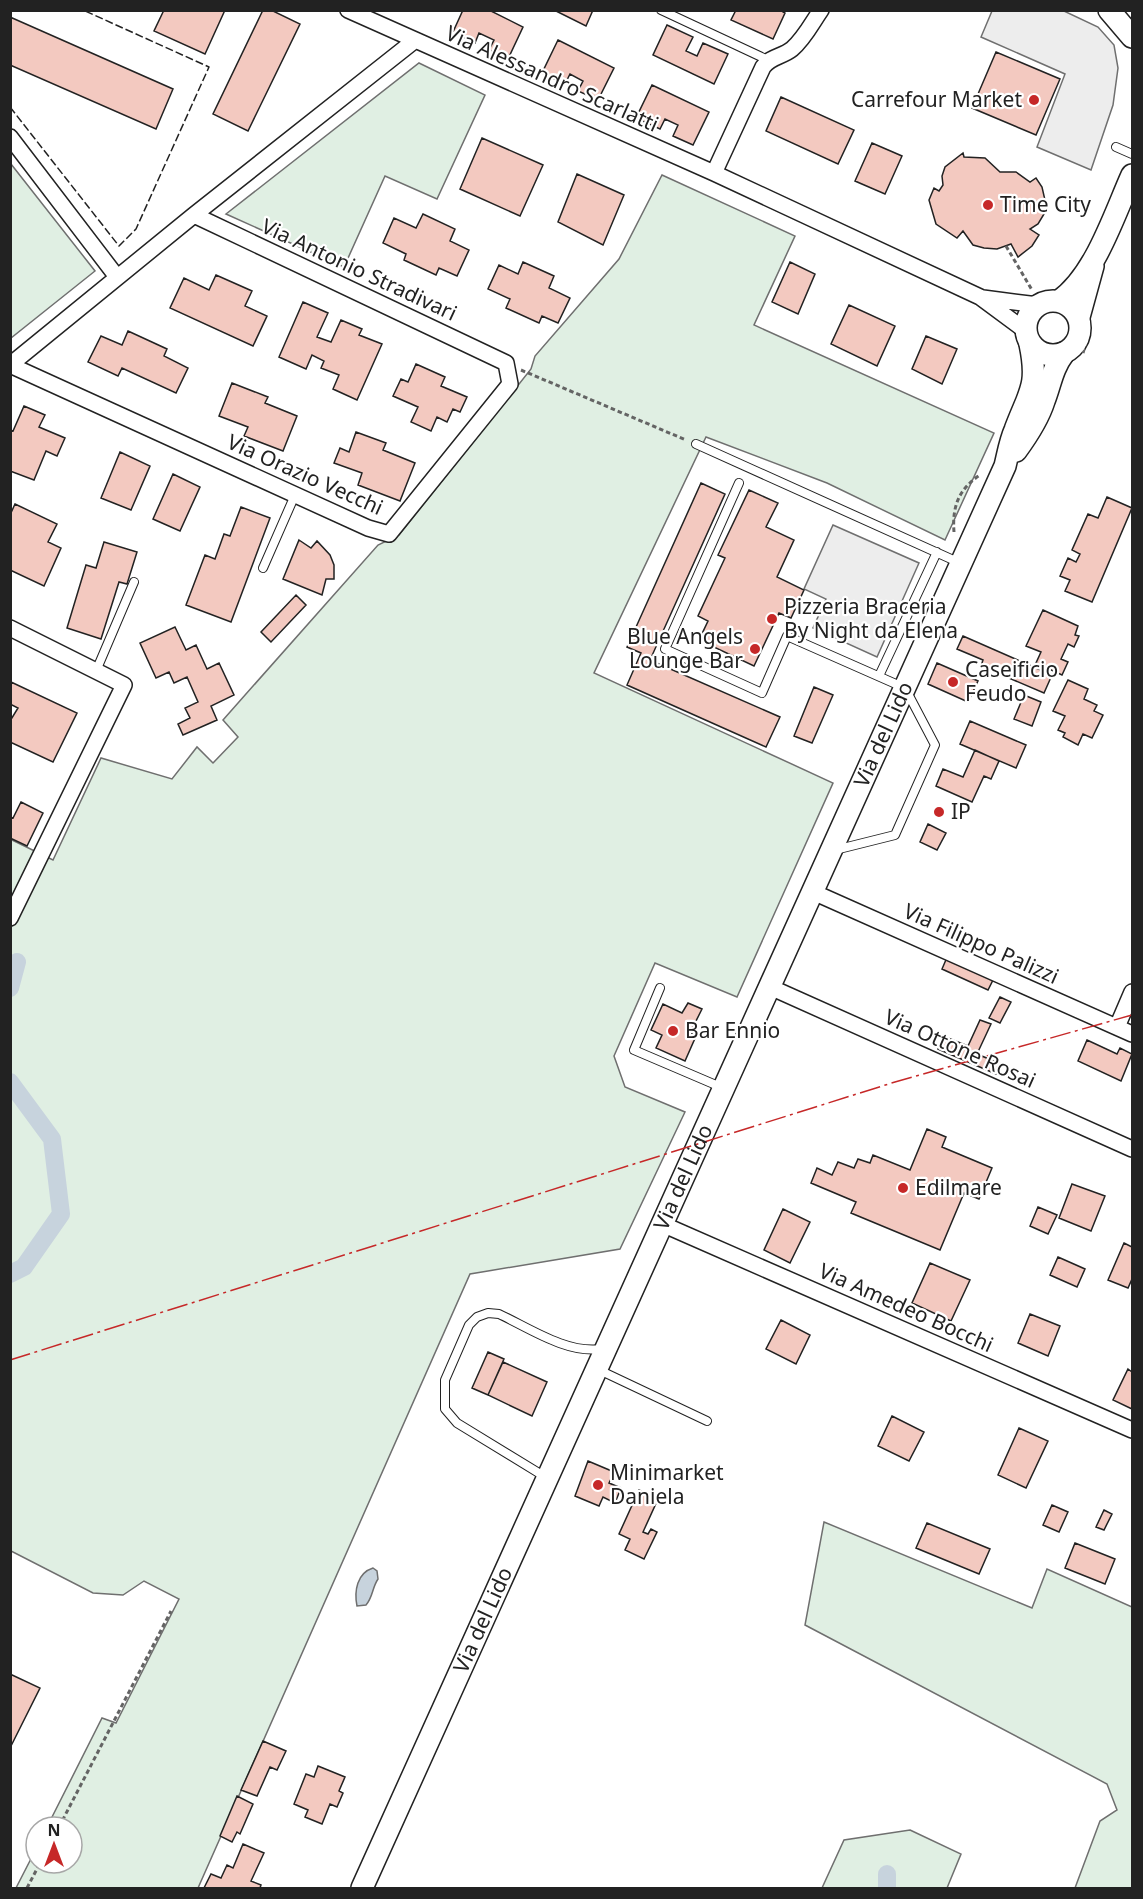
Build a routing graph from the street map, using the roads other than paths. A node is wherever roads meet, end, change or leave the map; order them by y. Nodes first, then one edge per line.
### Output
1 (348, 10) edge
2 (661, 10) edge
3 (821, 10) edge
4 (1109, 10) edge
5 (1132, 37) edge
6 (414, 41) junction
7 (768, 60) junction
8 (12, 139) edge
9 (1116, 147) dead end
10 (1132, 154) edge
11 (714, 173) junction
12 (1132, 175) edge
13 (194, 215) junction
14 (1093, 262) junction
15 (117, 278) junction
16 (980, 297) junction
17 (1040, 299) junction
18 (1079, 317) junction
19 (1028, 338) junction
20 (1064, 353) junction
21 (506, 363) joint
22 (10, 366) edge
23 (696, 444) road end
24 (995, 466) junction
25 (739, 483) dead end
26 (295, 495) junction
27 (936, 552) junction
28 (961, 564) junction
29 (263, 568) dead end
30 (134, 582) dead end
31 (10, 628) edge
32 (96, 671) junction
33 (879, 676) junction
34 (905, 688) junction
35 (832, 850) junction
36 (813, 892) junction
37 (10, 918) edge
38 (770, 987) junction
39 (660, 988) dead end
40 (1132, 992) edge
41 (1117, 1027) junction
42 (1132, 1034) edge
43 (725, 1088) junction
44 (1132, 1149) edge
45 (662, 1224) junction
46 (606, 1349) junction
47 (596, 1368) junction
48 (706, 1421) dead end
49 (1132, 1430) edge
50 (547, 1479) junction
51 (362, 1888) edge

1 - 6 street
2 - 7 lane
3 - 7 street
4 - 5 main road
6 - 11 street, Via Alessandro Scarlatti
6 - 13 street, Via Alessandro Scarlatti
7 - 11 street
8 - 15 street
9 - 10 lane
11 - 16 street, Via Alessandro Scarlatti
12 - 14 main road
13 - 15 street, Via Alessandro Scarlatti
13 - 21 street, Via Antonio Stradivari
14 - 17 main road
14 - 18 main road
15 - 22 street, Via Alessandro Scarlatti
16 - 17 street, Via Alessandro Scarlatti
16 - 19 street, Via Alessandro Scarlatti
17 - 18 main road
17 - 19 main road
18 - 20 main road
19 - 20 main road
19 - 24 main road, Via del Lido
20 - 24 main road, Via del Lido
21 - 26 street, Via Orazio Vecchi
22 - 26 street, Via Orazio Vecchi
23 - 27 lane
24 - 28 main road, Via del Lido
25 - 33 lane
26 - 29 lane
27 - 28 lane
27 - 33 lane
28 - 34 main road, Via del Lido
30 - 32 lane
31 - 32 street
32 - 37 street
33 - 34 lane
34 - 35 main road, Via del Lido
34 - 35 lane
35 - 36 main road, Via del Lido
36 - 38 main road, Via del Lido
36 - 41 street, Via Filippo Palizzi
38 - 43 main road, Via del Lido
38 - 44 street, Via Ottone Rosai
39 - 43 lane
40 - 41 street
41 - 42 street, Via Filippo Palizzi
43 - 45 main road, Via del Lido
45 - 46 main road, Via del Lido
45 - 49 street, Via Amedeo Bocchi
46 - 47 main road, Via del Lido
46 - 50 lane
47 - 48 lane
47 - 50 main road, Via del Lido
50 - 51 main road, Via del Lido

